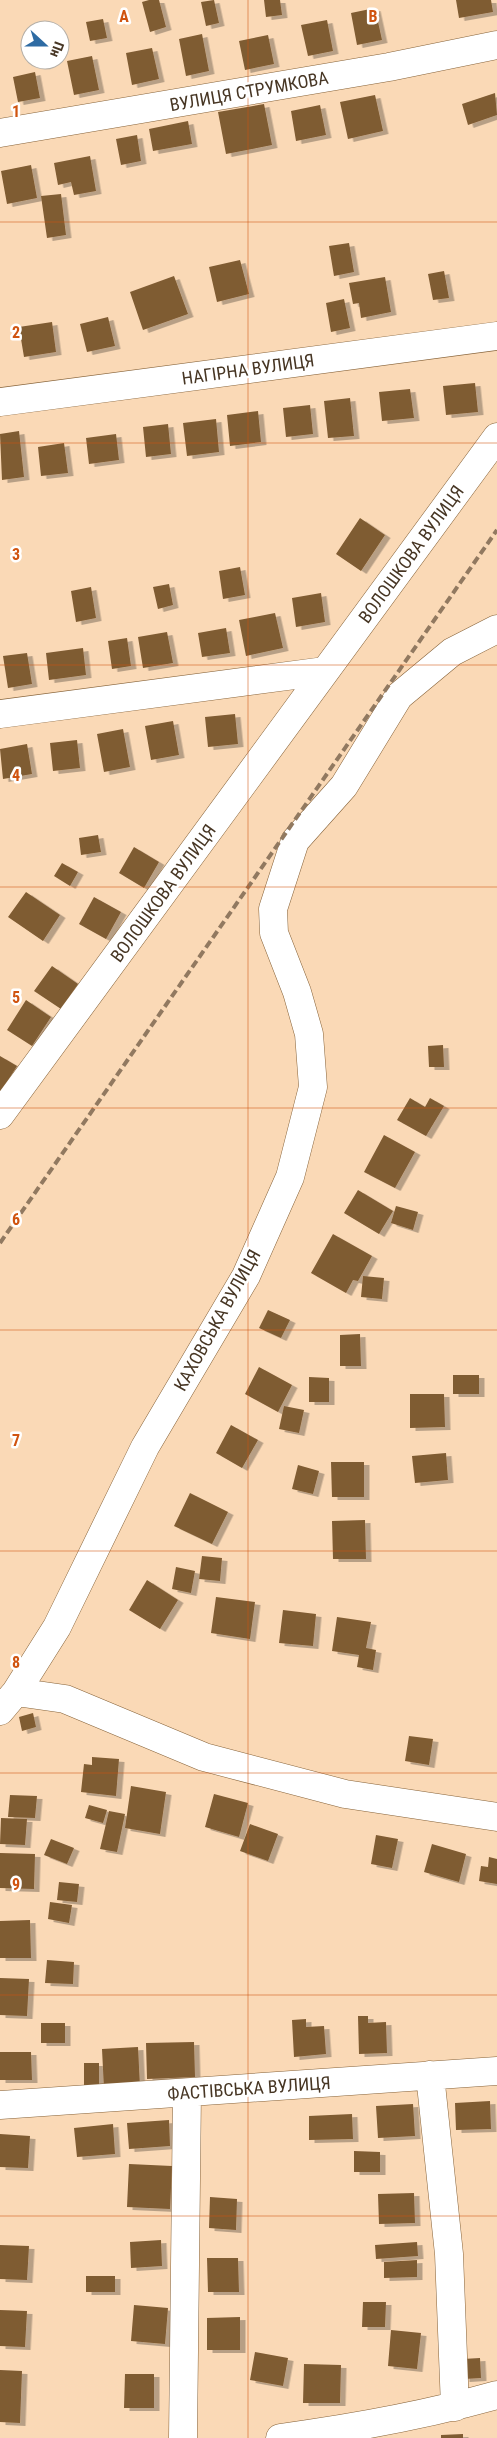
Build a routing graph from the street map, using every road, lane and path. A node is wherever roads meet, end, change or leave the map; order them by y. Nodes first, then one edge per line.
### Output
1 (497, 45) edge
2 (0, 133) edge
3 (497, 336) edge
4 (0, 402) edge
5 (497, 437) edge
6 (497, 629) edge
7 (326, 671) junction
8 (0, 714) edge
9 (0, 1115) edge
10 (8, 1701) edge
11 (497, 1817) edge
12 (497, 2071) edge
13 (430, 2075) junction
14 (187, 2093) junction
15 (0, 2105) edge
16 (497, 2395) edge
17 (455, 2407) junction
18 (183, 2438) edge
19 (280, 2438) edge

1 - 2 street, ВУЛИЦЯ СТРУМКОВА
3 - 4 street, НАГІРНА ВУЛИЦЯ
5 - 7 street, ВОЛОШКОВА ВУЛИЦЯ
6 - 10 street, КАХОВСЬКА ВУЛИЦЯ
7 - 8 street
7 - 9 street, ВОЛОШКОВА ВУЛИЦЯ
10 - 11 street
12 - 13 street, ФАСТІВСЬКА ВУЛИЦЯ
13 - 14 street, ФАСТІВСЬКА ВУЛИЦЯ
13 - 17 street
14 - 15 street, ФАСТІВСЬКА ВУЛИЦЯ
14 - 18 street
16 - 17 street
17 - 19 street

